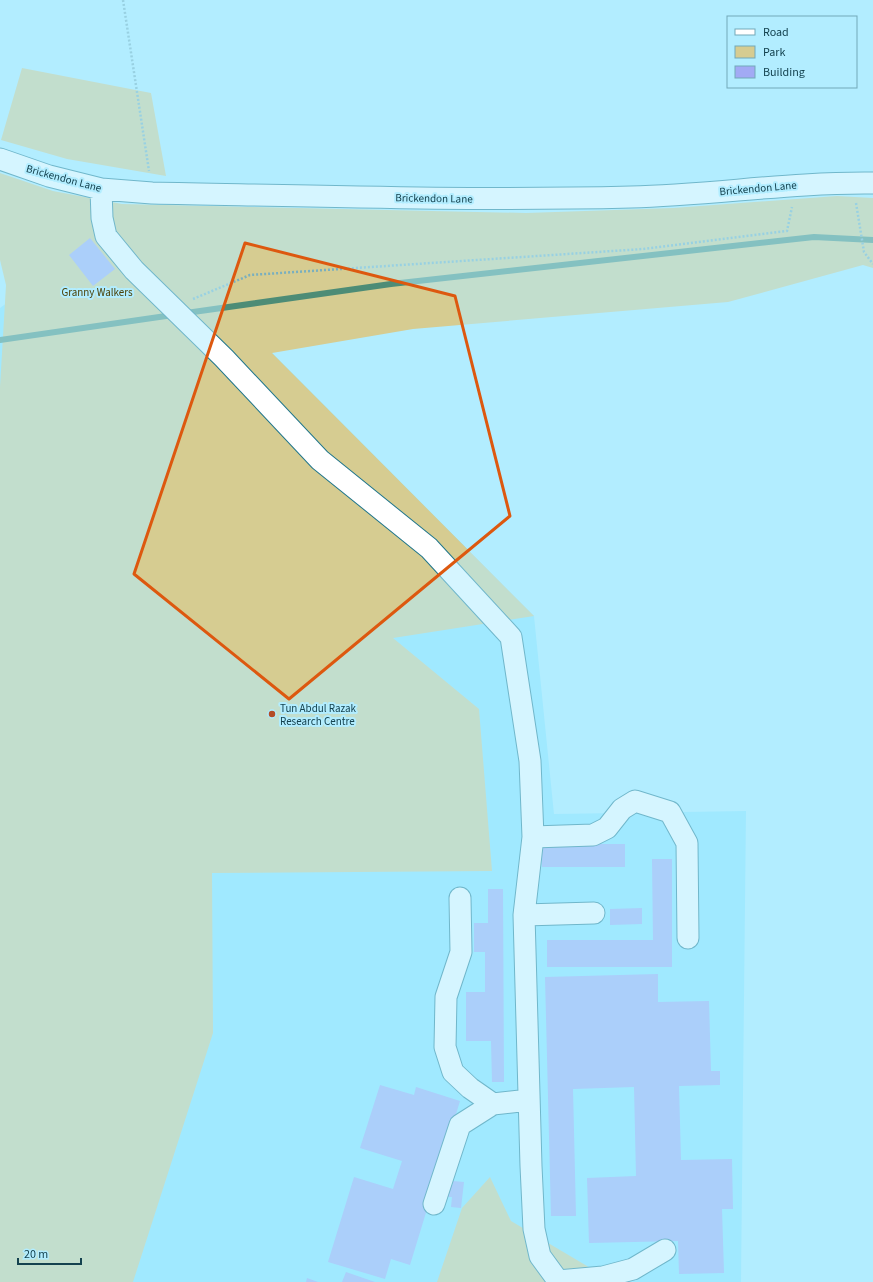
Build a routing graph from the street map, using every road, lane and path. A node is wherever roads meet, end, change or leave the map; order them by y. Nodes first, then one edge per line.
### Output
1 (123, 0) edge
2 (0, 159) edge
3 (853, 183) junction
4 (873, 183) edge
5 (796, 185) junction
6 (101, 189) junction
7 (152, 193) junction
8 (873, 264) edge
9 (172, 307) junction
10 (533, 837) junction
11 (460, 898) dead end
12 (594, 913) dead end
13 (524, 915) junction
14 (688, 938) dead end
15 (529, 1100) junction
16 (494, 1104) junction
17 (434, 1204) dead end
18 (665, 1250) dead end
19 (558, 1282) edge

1 - 7 path
2 - 6 street, Brickendon Lane
3 - 4 street, Brickendon Lane
3 - 5 street, Brickendon Lane
3 - 8 path
5 - 7 street, Brickendon Lane
5 - 9 path
6 - 7 street, Brickendon Lane
6 - 9 street
9 - 10 street
10 - 13 street
10 - 14 street
11 - 16 street
12 - 13 street
13 - 15 street
15 - 16 street
15 - 19 street
16 - 17 street
18 - 19 street

